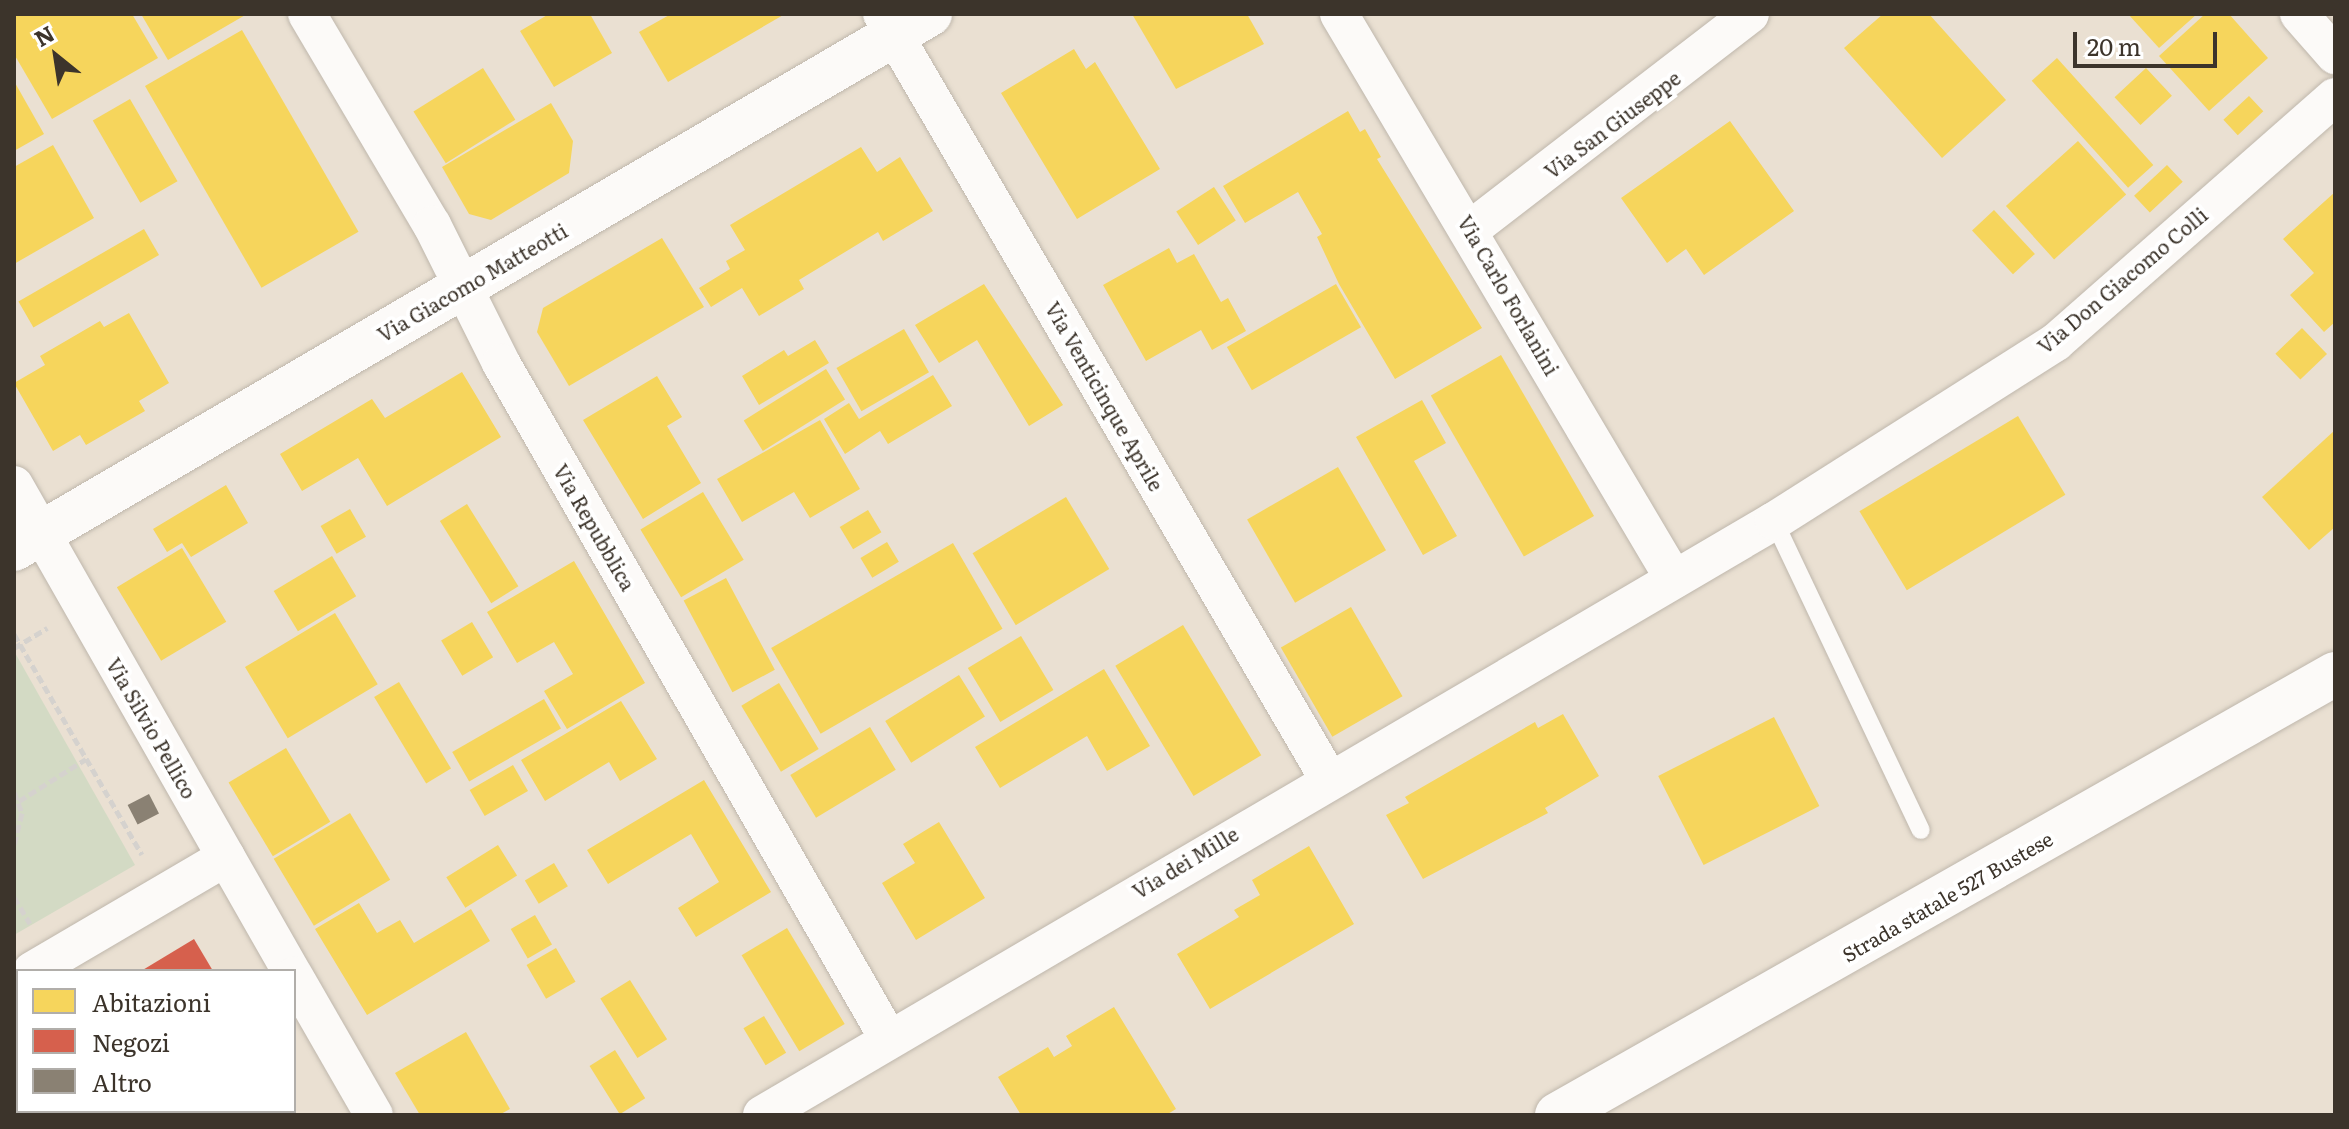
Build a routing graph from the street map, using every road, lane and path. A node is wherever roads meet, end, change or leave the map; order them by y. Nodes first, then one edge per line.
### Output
1 (307, 14) edge
2 (930, 14) edge
3 (1339, 14) edge
4 (1750, 14) edge
5 (2299, 14) edge
6 (888, 25) edge
7 (2335, 55) edge
8 (2335, 97) edge
9 (1471, 229) junction
10 (462, 288) junction
11 (14, 485) edge
12 (1774, 521) junction
13 (28, 541) edge
14 (1674, 579) junction
15 (1612, 615) joint
16 (14, 634) edge
17 (2335, 674) edge
18 (86, 759) junction
19 (1328, 778) junction
20 (14, 792) edge
21 (19, 801) junction
22 (1921, 830) dead end
23 (14, 844) edge
24 (226, 857) junction
25 (165, 893) junction
26 (35, 969) edge
27 (291, 969) edge
28 (296, 978) edge
29 (888, 1038) junction
30 (374, 1115) edge
31 (762, 1115) edge
32 (1557, 1115) edge

1 - 10 street, Via Repubblica
2 - 6 street, Via Giacomo Matteotti
3 - 9 street, Via Carlo Forlanini
4 - 9 street, Via San Giuseppe
5 - 7 street
6 - 10 street, Via Giacomo Matteotti
6 - 19 street, Via Venticinque Aprile
8 - 12 street, Via Don Giacomo Colli
9 - 14 street, Via Carlo Forlanini
10 - 13 street, Via Giacomo Matteotti
10 - 29 street, Via Repubblica
11 - 13 street, Via Silvio Pellico
12 - 14 street, Via Don Giacomo Colli
12 - 22 lane
13 - 24 street, Via Silvio Pellico
14 - 15 street, Via Don Giacomo Colli
15 - 19 street, Via dei Mille
16 - 18 path
17 - 32 street, Strada statale 527 Bustese
18 - 21 path
18 - 25 path
19 - 29 street, Via dei Mille
20 - 21 path
21 - 23 path
24 - 25 street
24 - 27 street, Via Silvio Pellico
25 - 26 street
28 - 30 street, Via Silvio Pellico
29 - 31 street, Via dei Mille

